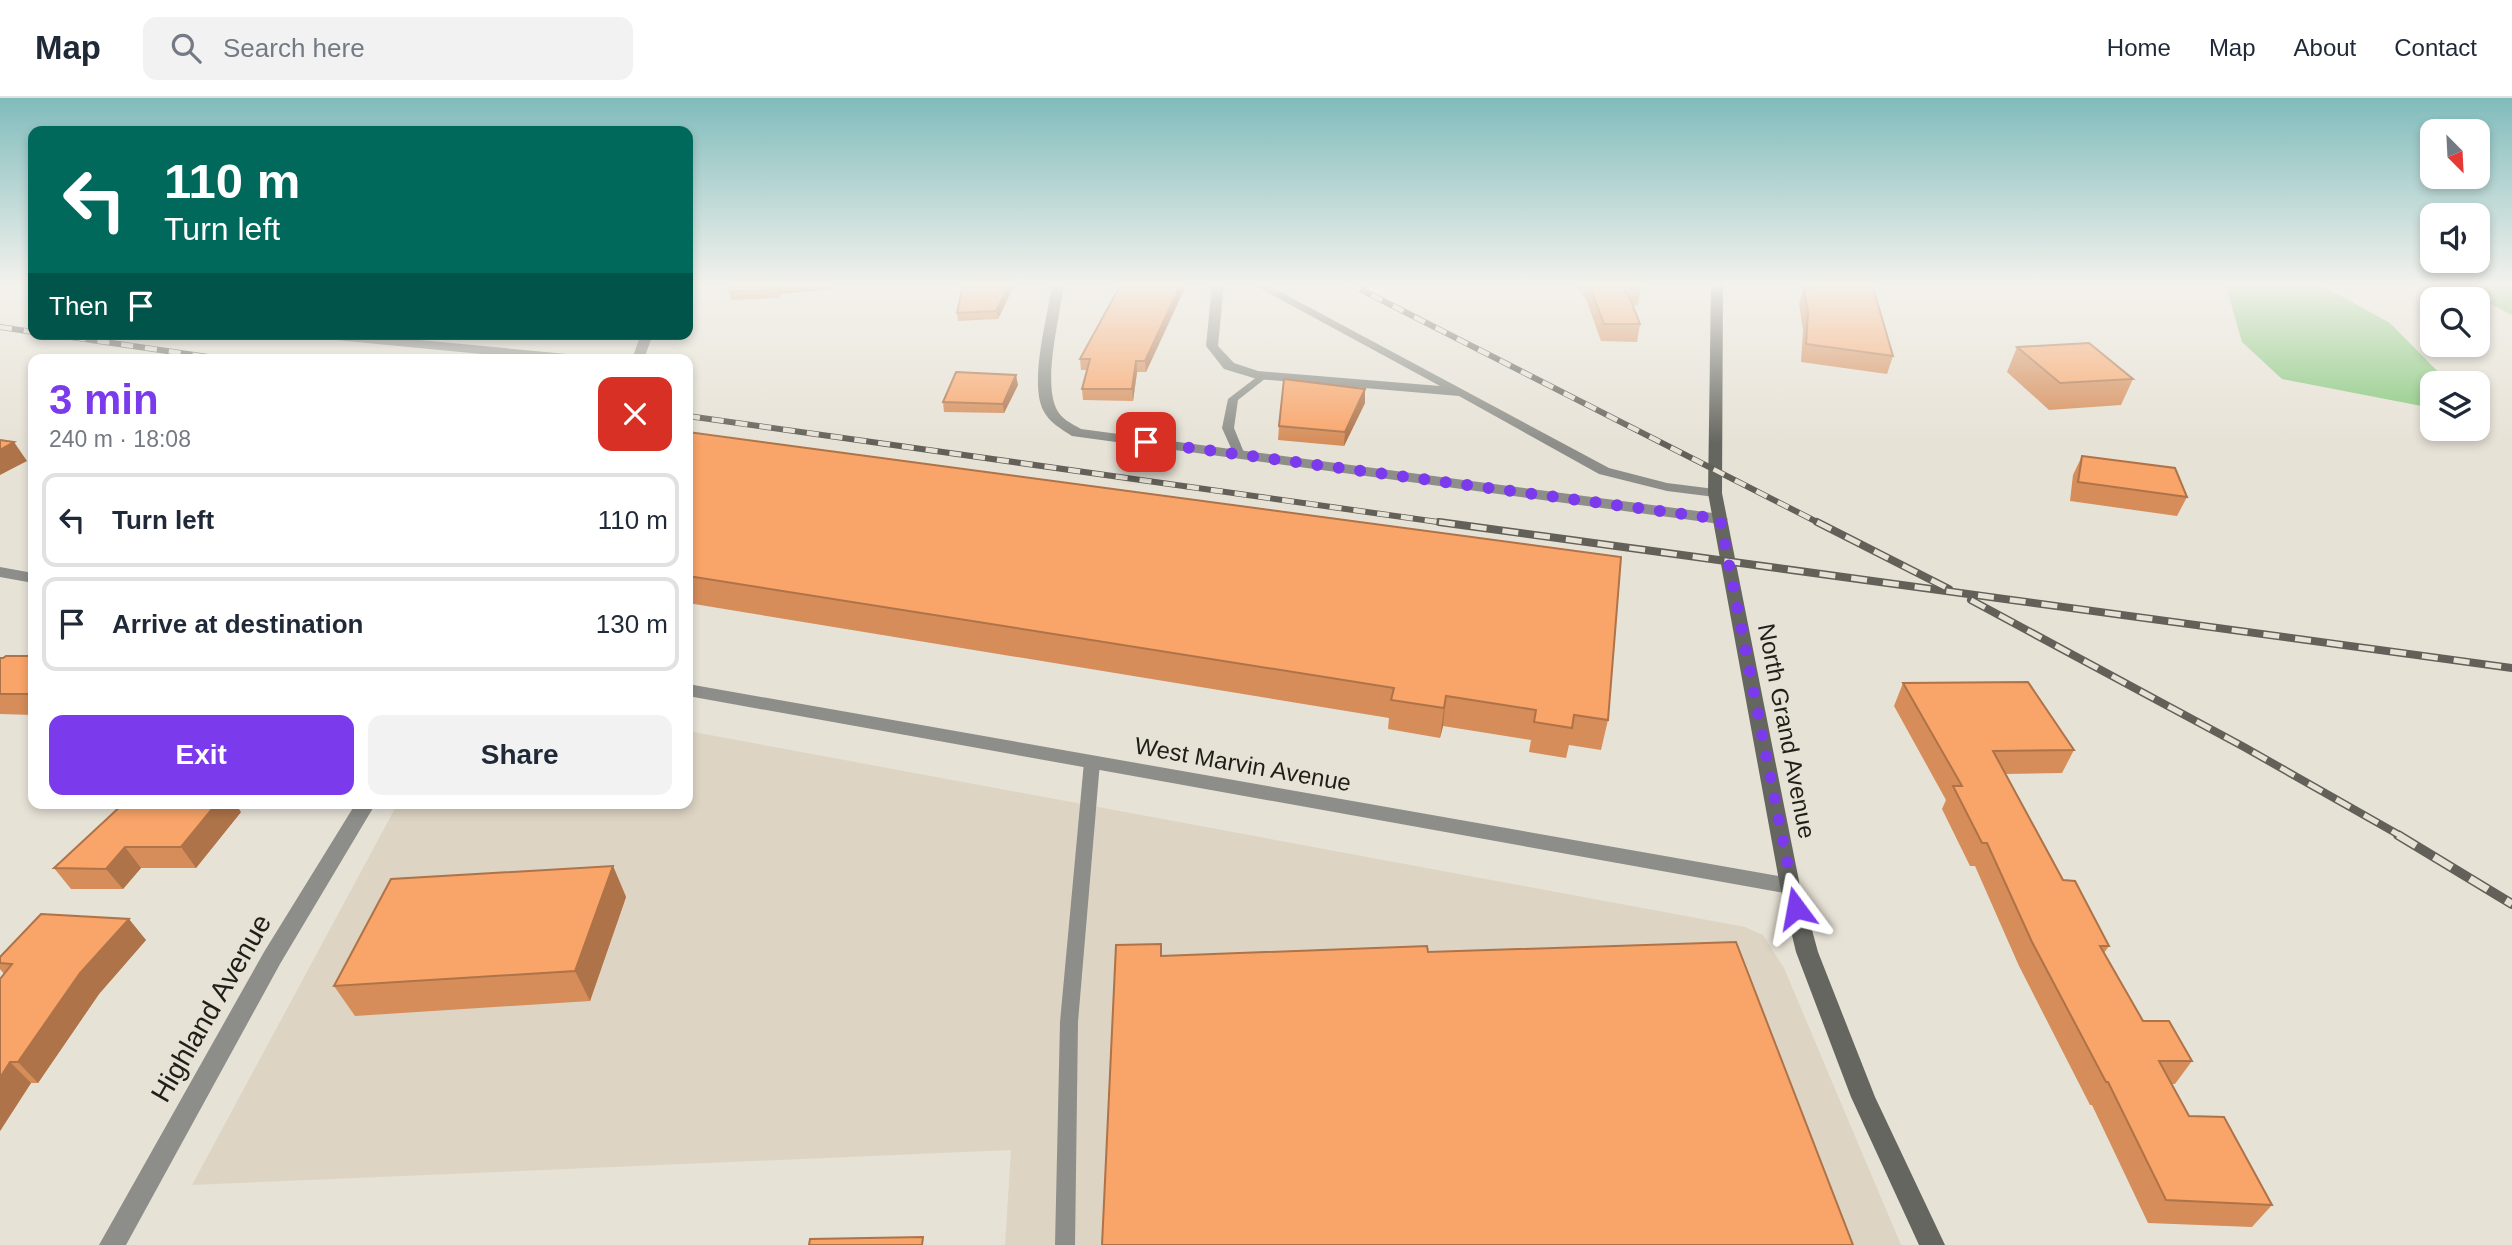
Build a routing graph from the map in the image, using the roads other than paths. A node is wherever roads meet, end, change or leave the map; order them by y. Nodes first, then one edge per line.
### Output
1 (1052, 338) edge
2 (1213, 338) edge
3 (1359, 338) edge
4 (1716, 338) edge
5 (378, 340) edge
6 (525, 354) edge
7 (1262, 376) junction
8 (1462, 392) junction
9 (1239, 455) junction
10 (1715, 493) junction
11 (1720, 519) junction
12 (0, 572) edge
13 (28, 577) edge
14 (693, 691) edge
15 (1092, 762) junction
16 (362, 809) edge
17 (1790, 886) junction
18 (111, 1245) edge
19 (1065, 1245) edge
20 (1932, 1245) edge

1 - 9 street
2 - 7 street
3 - 8 street
4 - 10 main road, North Grand Avenue
5 - 6 street
7 - 8 street
7 - 9 lane
8 - 10 street
9 - 11 street
10 - 11 main road, North Grand Avenue
11 - 17 main road, North Grand Avenue
12 - 13 street
14 - 15 street, West Marvin Avenue
15 - 17 street, West Marvin Avenue
15 - 19 lane
16 - 18 street, Highland Avenue
17 - 20 main road, North Grand Avenue

